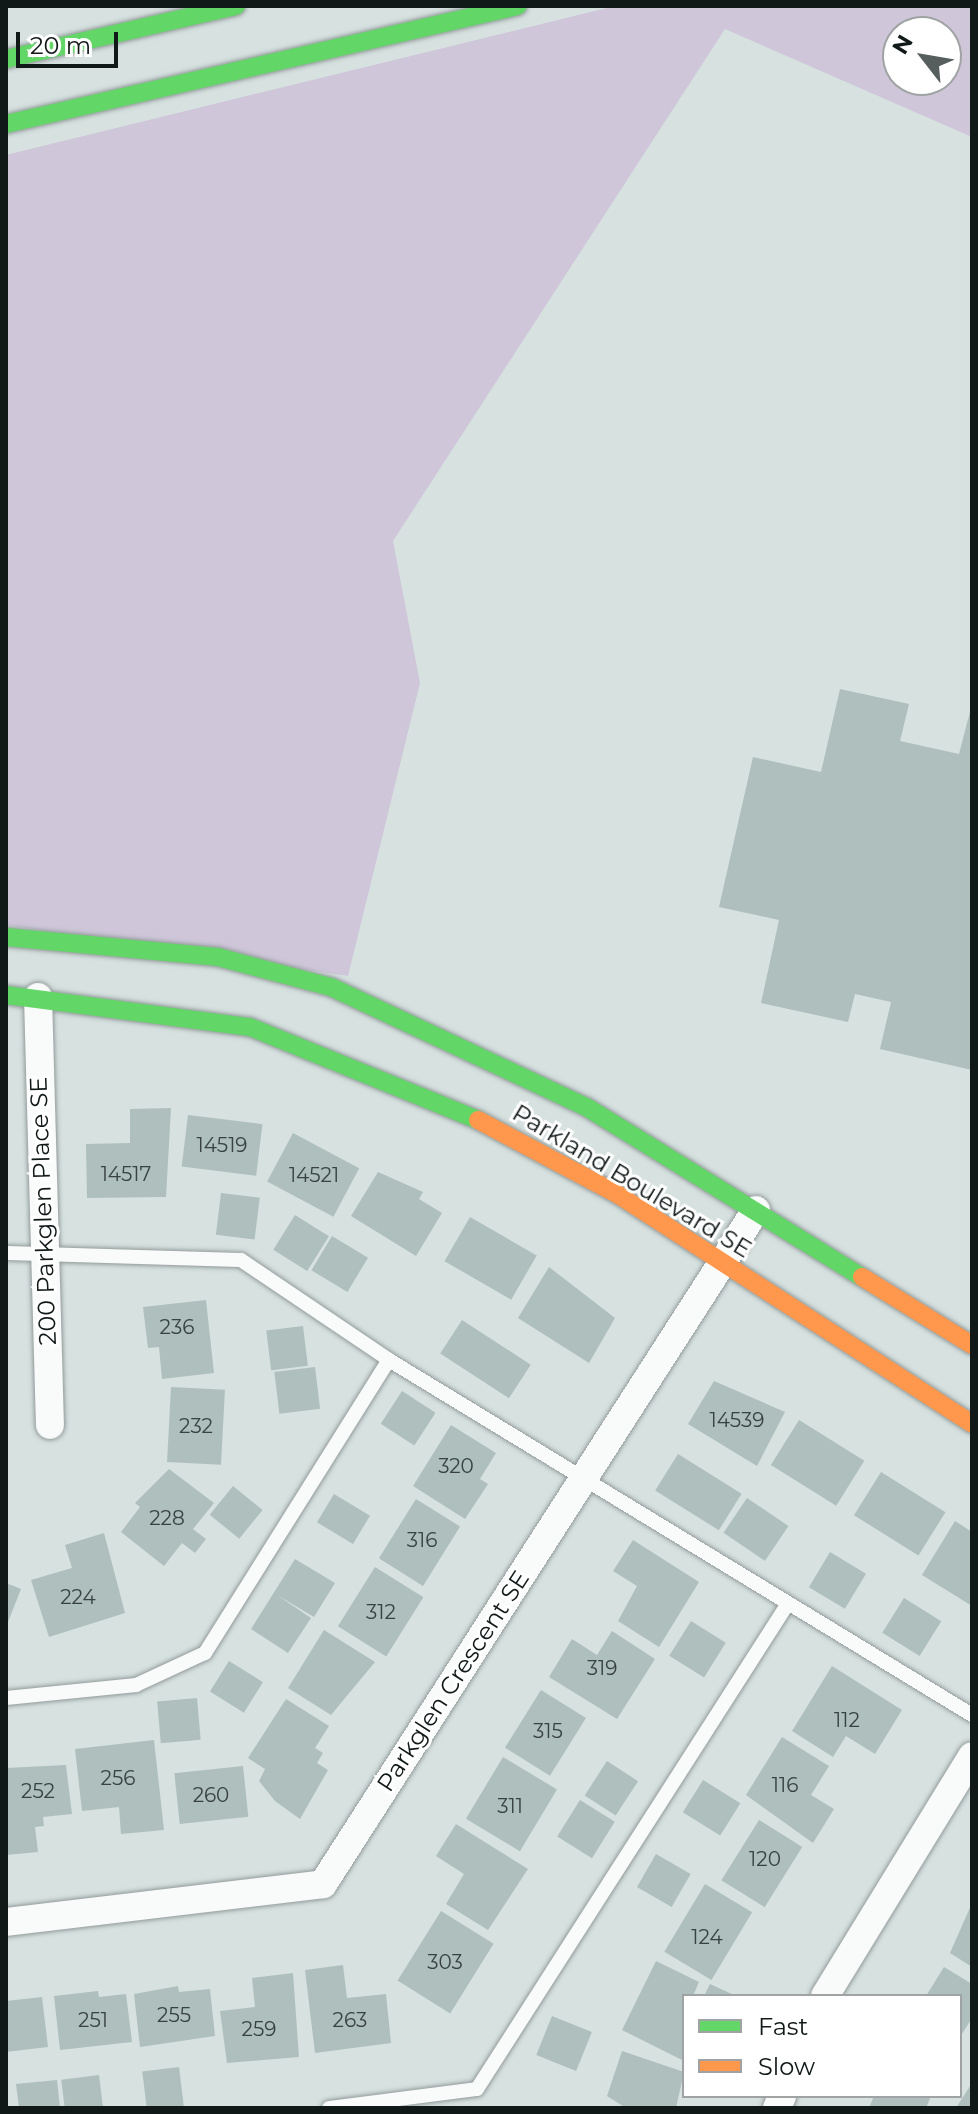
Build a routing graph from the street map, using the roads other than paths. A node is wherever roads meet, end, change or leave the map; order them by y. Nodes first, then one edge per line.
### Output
1 (236, 6) edge
2 (518, 6) edge
3 (6, 59) edge
4 (6, 124) edge
5 (6, 937) edge
6 (6, 995) edge
7 (38, 997) junction
8 (756, 1210) junction
9 (6, 1253) edge
10 (42, 1255) junction
11 (724, 1262) junction
12 (972, 1345) edge
13 (389, 1360) junction
14 (972, 1424) edge
15 (50, 1425) dead end
16 (584, 1476) junction
17 (787, 1605) junction
18 (6, 1698) edge
19 (972, 1715) edge
20 (972, 1756) edge
21 (6, 1922) edge
22 (826, 1994) edge
23 (432, 2102) edge
24 (329, 2108) edge

1 - 3 street
2 - 4 street
5 - 8 street, Parkland Boulevard SE
6 - 7 street, Parkland Boulevard SE
7 - 10 street, 200 Parkglen Place SE
7 - 11 street, Parkland Boulevard SE
8 - 11 street, Parkglen Crescent SE
8 - 12 street, Parkland Boulevard SE
9 - 10 lane
10 - 13 lane
10 - 15 street, 200 Parkglen Place SE
11 - 14 street, Parkland Boulevard SE
11 - 16 street, Parkglen Crescent SE
13 - 16 lane
13 - 18 lane
16 - 17 lane
16 - 21 street, Parkglen Crescent SE
17 - 19 lane
17 - 23 lane
20 - 22 street
23 - 24 lane

